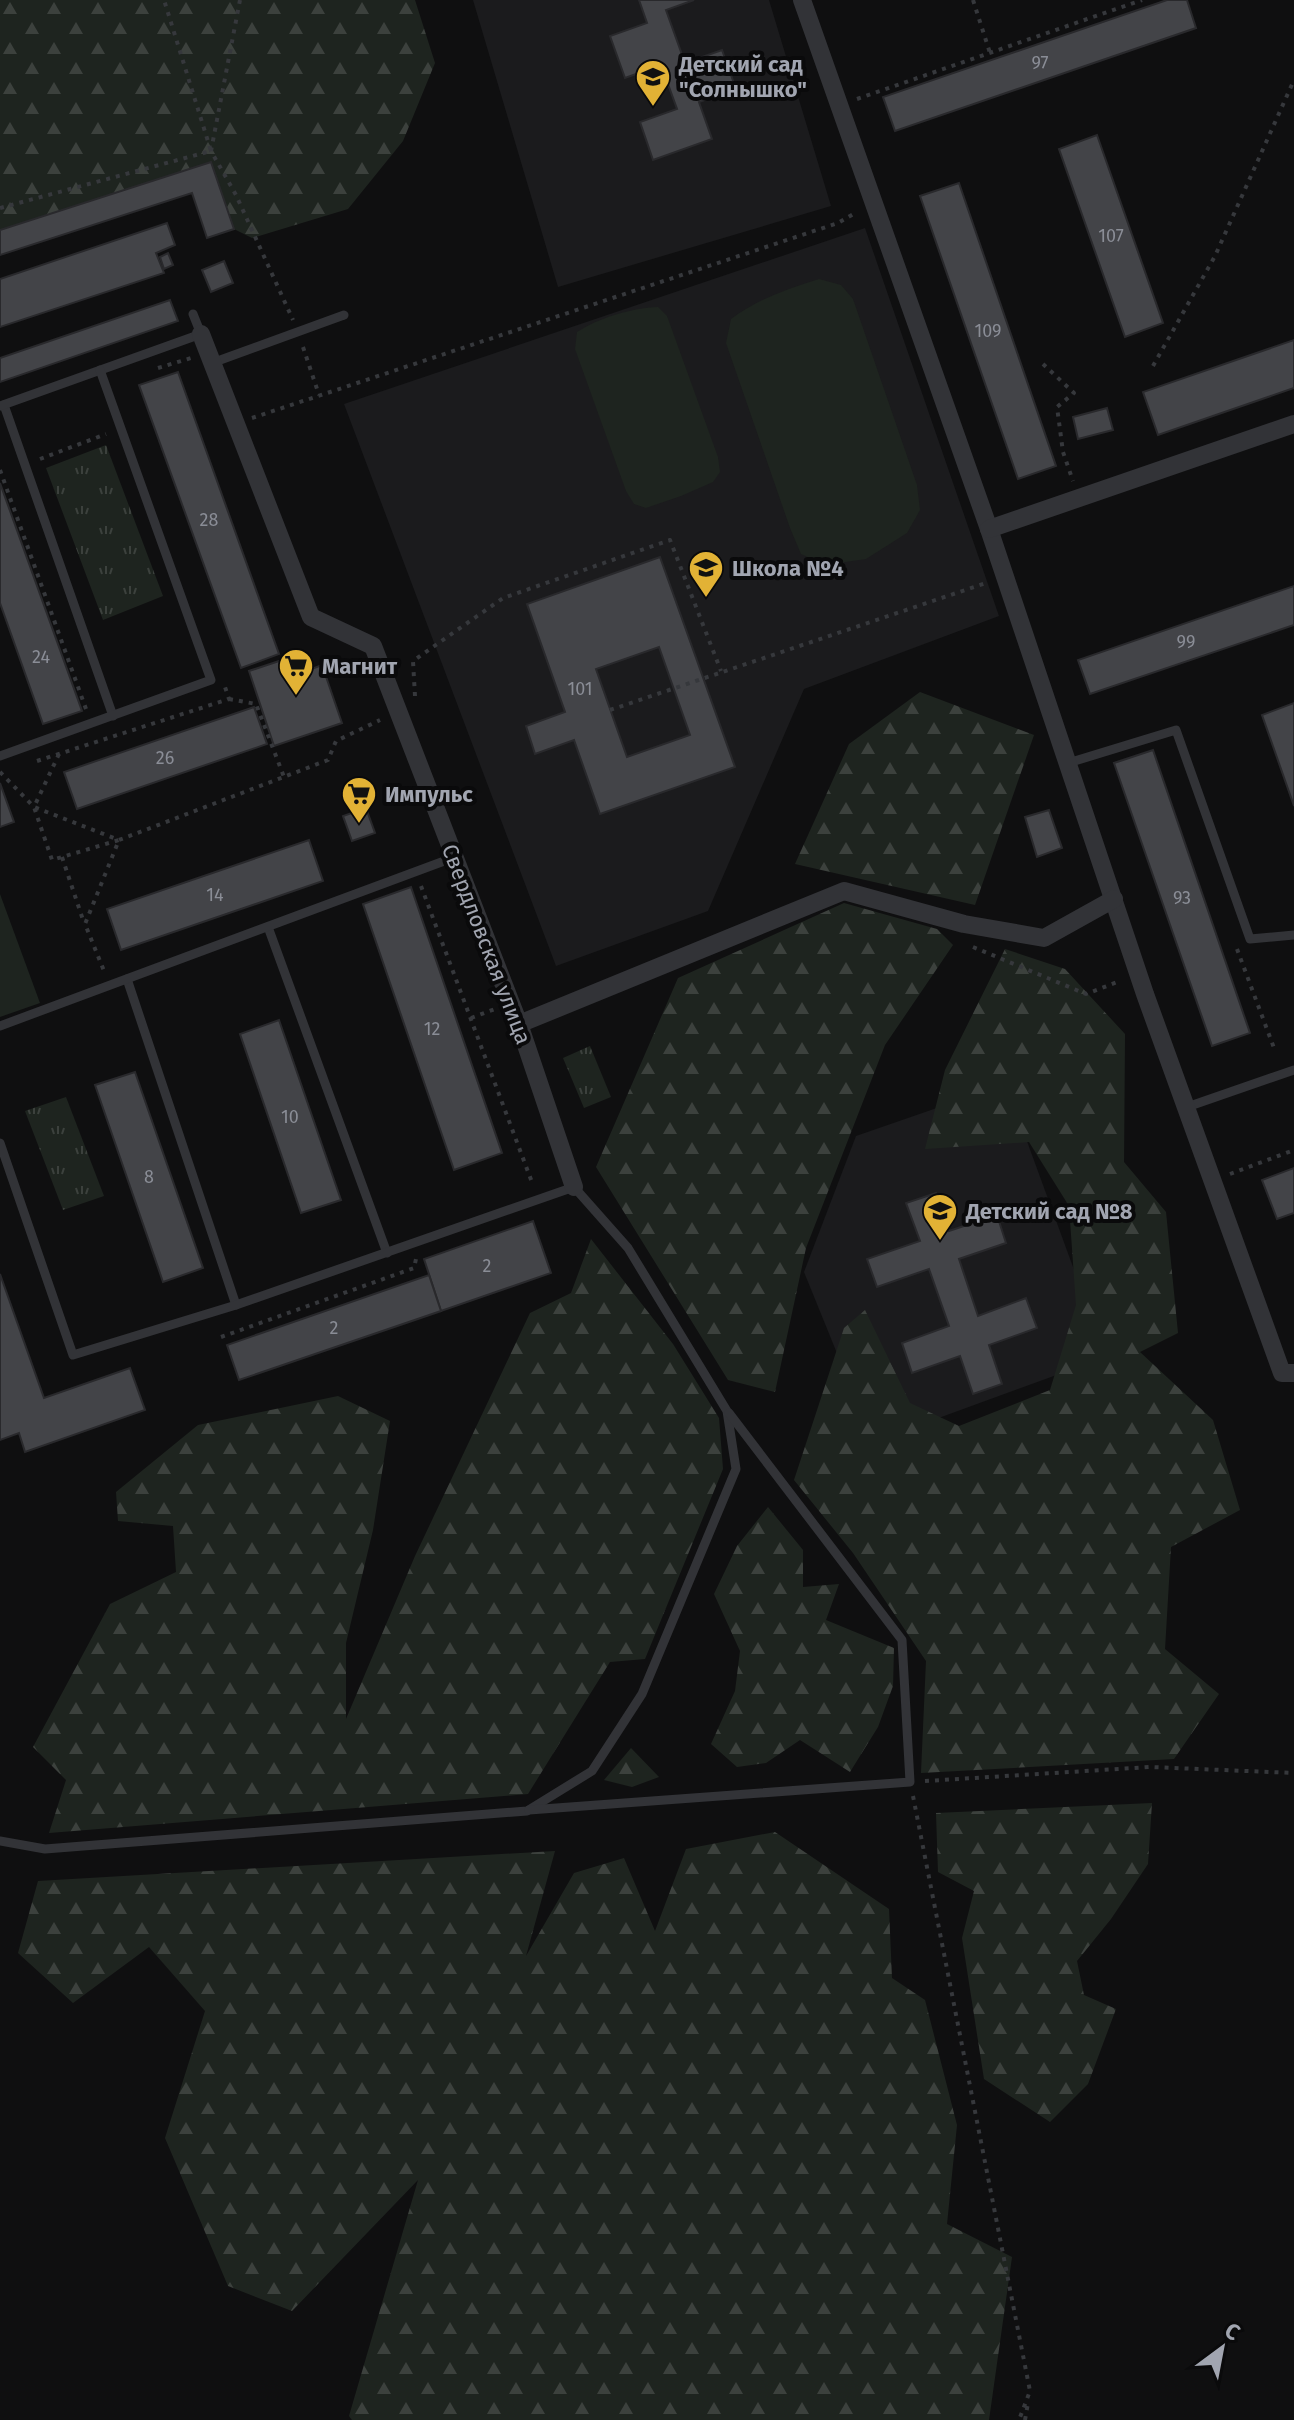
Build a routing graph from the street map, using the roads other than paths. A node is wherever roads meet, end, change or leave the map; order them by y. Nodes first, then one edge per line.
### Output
1 (802, 0) edge
2 (193, 314) dead end
3 (344, 315) dead end
4 (201, 334) junction
5 (212, 363) junction
6 (100, 370) junction
7 (2, 405) edge
8 (1294, 424) edge
9 (989, 529) junction
10 (113, 716) junction
11 (0, 756) edge
12 (1068, 763) junction
13 (455, 857) junction
14 (1114, 899) junction
15 (268, 927) junction
16 (1294, 935) edge
17 (127, 979) junction
18 (519, 1024) junction
19 (0, 1026) edge
20 (1294, 1070) edge
21 (1187, 1107) junction
22 (0, 1143) edge
23 (574, 1187) junction
24 (387, 1253) junction
25 (236, 1305) junction
26 (1294, 1373) edge
27 (727, 1411) junction
28 (527, 1811) junction
29 (0, 1841) edge

1 - 9 street
2 - 4 lane
3 - 5 lane
4 - 5 street, Свердловская улица
4 - 6 lane
5 - 13 street, Свердловская улица
6 - 7 lane
6 - 10 lane
7 - 10 lane
8 - 9 street
9 - 12 street
10 - 11 lane
12 - 14 street
12 - 16 lane
13 - 15 lane
13 - 18 street, Свердловская улица
14 - 18 street
14 - 21 street
15 - 17 lane
15 - 24 lane
17 - 19 lane
17 - 25 lane
18 - 23 street, Свердловская улица
20 - 21 lane
21 - 26 street
22 - 25 lane
23 - 24 lane
23 - 27 lane
24 - 25 lane
27 - 28 lane
27 - 28 lane
28 - 29 lane

